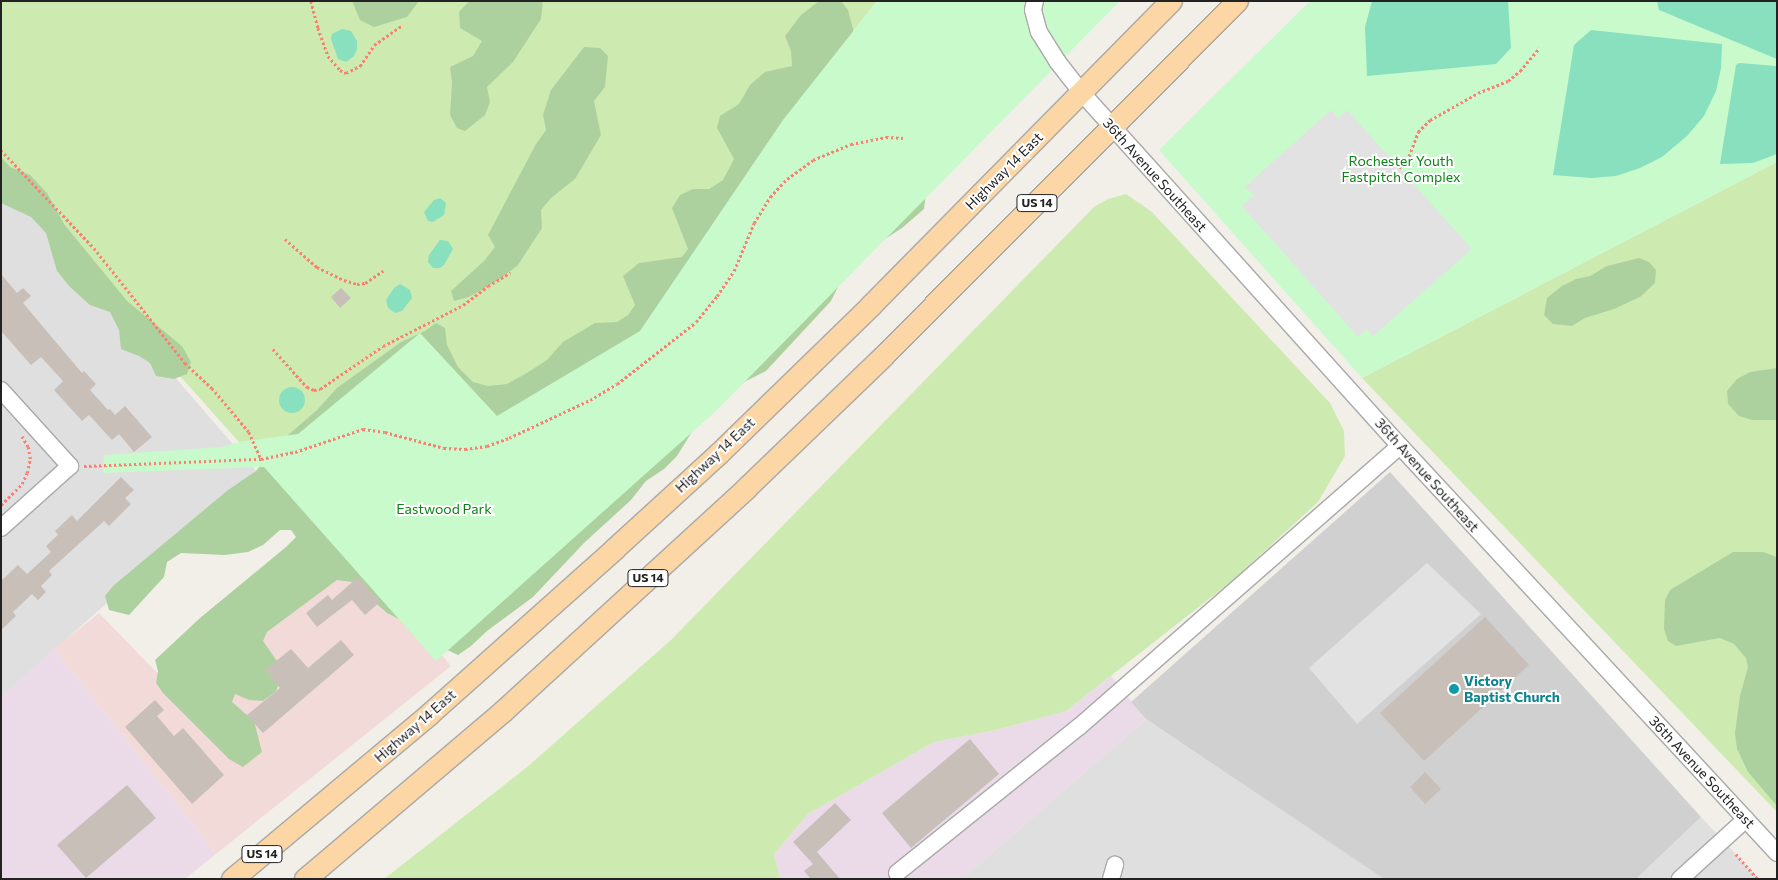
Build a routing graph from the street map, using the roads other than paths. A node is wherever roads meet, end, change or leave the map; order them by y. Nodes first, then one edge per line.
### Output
1 (1035, 1) edge
2 (1171, 1) edge
3 (1237, 1) edge
4 (1082, 93) junction
5 (1112, 127) junction
6 (1, 390) edge
7 (1400, 446) junction
8 (1, 528) edge
9 (1746, 819) junction
10 (1777, 853) edge
11 (897, 873) dead end
12 (232, 879) edge
13 (305, 879) edge
14 (1680, 879) edge

1 - 4 street, 36th Avenue Southeast
2 - 4 main road, Highway 14 East / US 14
3 - 5 main road, US 14
4 - 5 street, 36th Avenue Southeast
4 - 12 main road, Highway 14 East / US 14
5 - 7 street, 36th Avenue Southeast
5 - 13 main road, US 14
6 - 8 street
7 - 9 street, 36th Avenue Southeast
7 - 11 street
9 - 10 street, 36th Avenue Southeast
9 - 14 street

